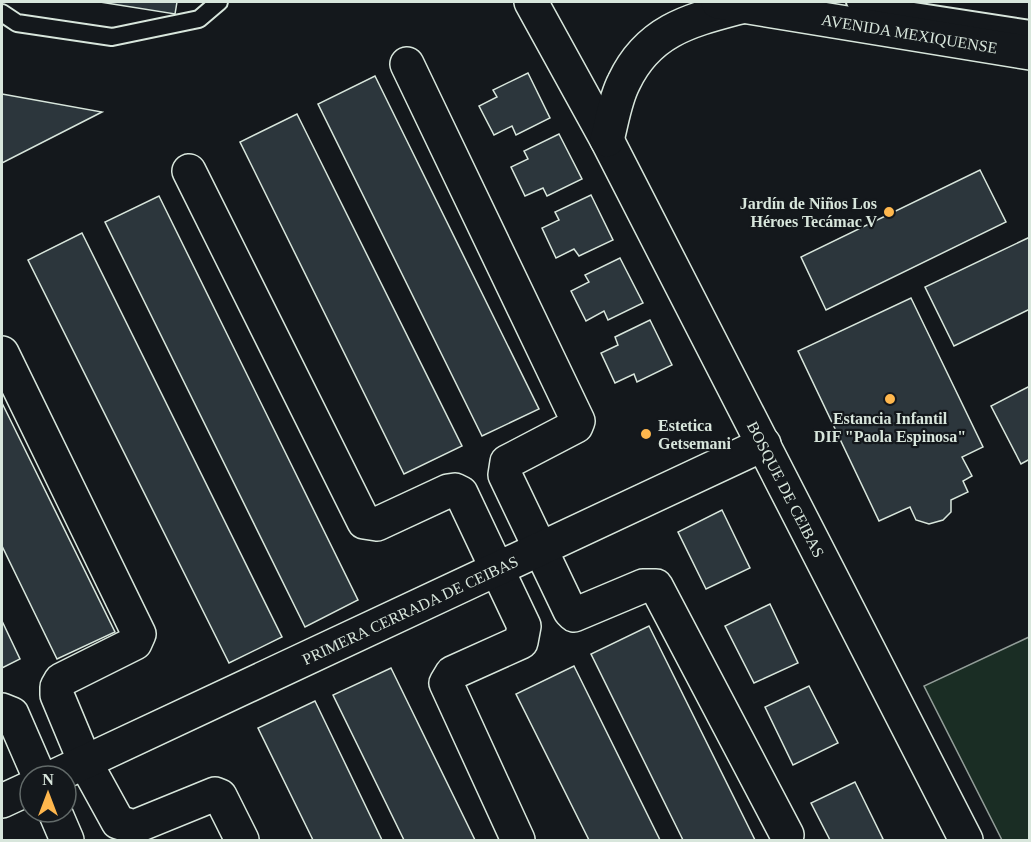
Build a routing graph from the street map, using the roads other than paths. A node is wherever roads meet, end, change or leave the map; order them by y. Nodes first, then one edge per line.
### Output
1 (219, 2) edge
2 (531, 2) edge
3 (855, 2) edge
4 (731, 4) edge
5 (2, 13) edge
6 (1029, 29) edge
7 (1029, 53) edge
8 (407, 64) dead end
9 (607, 140) junction
10 (189, 171) dead end
11 (2, 352) edge
12 (764, 444) junction
13 (538, 550) junction
14 (497, 569) junction
15 (2, 710) edge
16 (85, 762) junction
17 (34, 764) edge
18 (78, 765) edge
19 (18, 794) edge
20 (2, 801) edge
21 (60, 824) edge
22 (787, 835) dead end
23 (67, 840) edge
24 (242, 840) edge
25 (518, 840) edge
26 (966, 840) edge

1 - 5 lane
2 - 9 street, BOSQUE DE CEIBAS
3 - 6 lane
4 - 7 street, AVENIDA MEXIQUENSE
4 - 9 street
8 - 13 street
9 - 12 street, BOSQUE DE CEIBAS
10 - 14 street
11 - 16 street
12 - 13 street, PRIMERA CERRADA DE CEIBAS
12 - 26 street, BOSQUE DE CEIBAS
13 - 14 street, PRIMERA CERRADA DE CEIBAS
13 - 22 street
14 - 16 street, PRIMERA CERRADA DE CEIBAS
14 - 25 street
15 - 17 street
16 - 18 street, PRIMERA CERRADA DE CEIBAS
16 - 24 street
19 - 20 street
21 - 23 street

